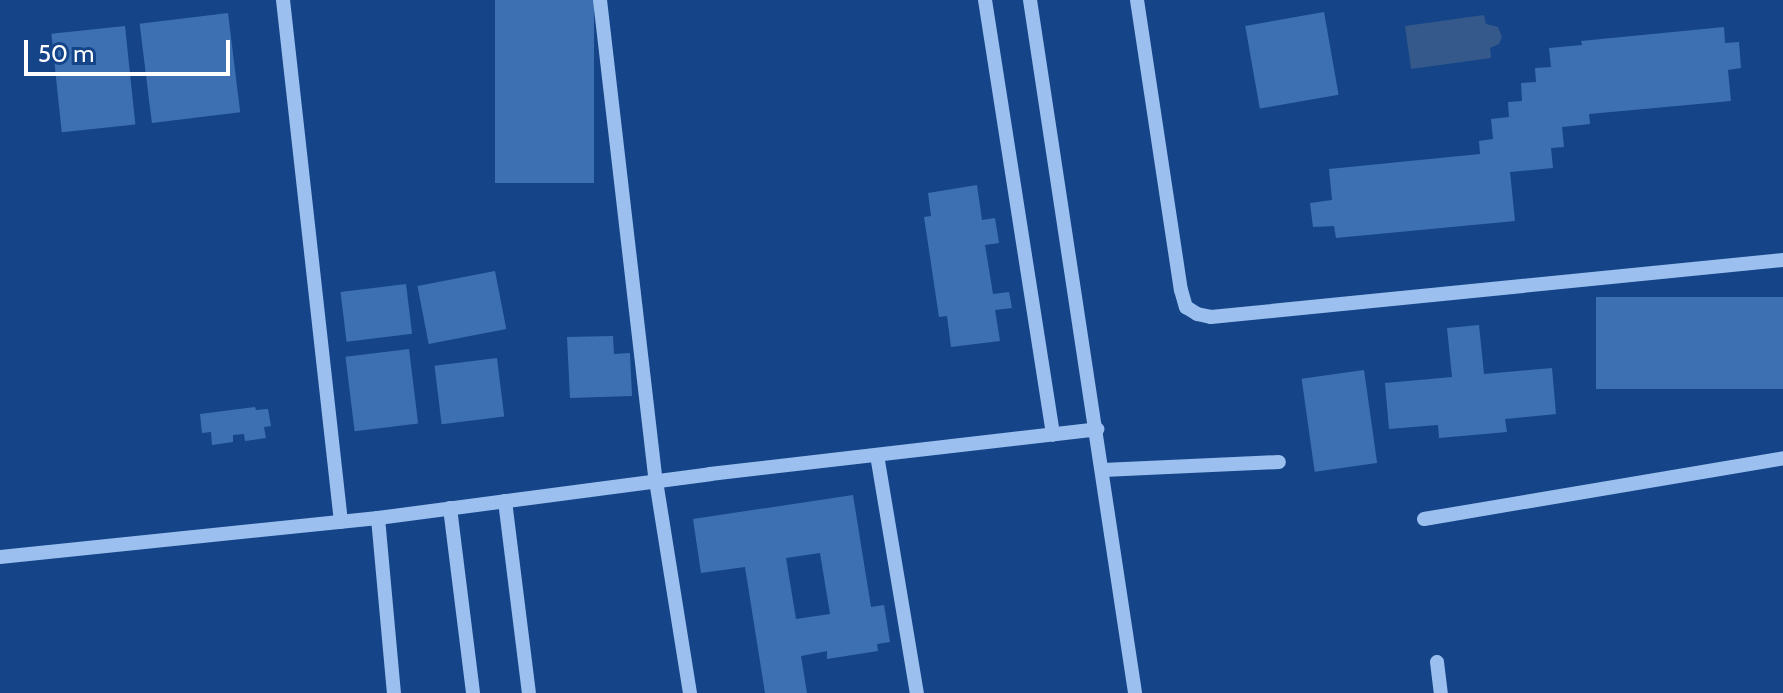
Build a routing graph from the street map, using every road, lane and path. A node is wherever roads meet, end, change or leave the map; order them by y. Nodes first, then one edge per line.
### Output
1 (283, 0) edge
2 (600, 0) edge
3 (985, 0) edge
4 (1030, 0) edge
5 (1137, 0) edge
6 (1783, 260) edge
7 (1097, 429) junction
8 (1053, 435) junction
9 (877, 455) junction
10 (1783, 458) edge
11 (1279, 462) dead end
12 (1103, 470) junction
13 (656, 481) junction
14 (505, 501) junction
15 (450, 508) junction
16 (378, 518) junction
17 (1424, 519) dead end
18 (341, 522) junction
19 (0, 557) edge
20 (1437, 662) dead end
21 (394, 693) edge
22 (473, 693) edge
23 (529, 693) edge
24 (690, 693) edge
25 (917, 693) edge
26 (1135, 693) edge
27 (1441, 693) edge

1 - 18 street
2 - 13 street
3 - 8 street
4 - 7 street
5 - 6 street
7 - 8 street
7 - 12 street
8 - 9 street
9 - 13 street
9 - 25 street
10 - 17 street
11 - 12 street
12 - 26 street
13 - 14 street
13 - 24 street
14 - 15 street
14 - 23 street
15 - 16 street
15 - 22 street
16 - 18 street
16 - 21 street
18 - 19 street
20 - 27 street

